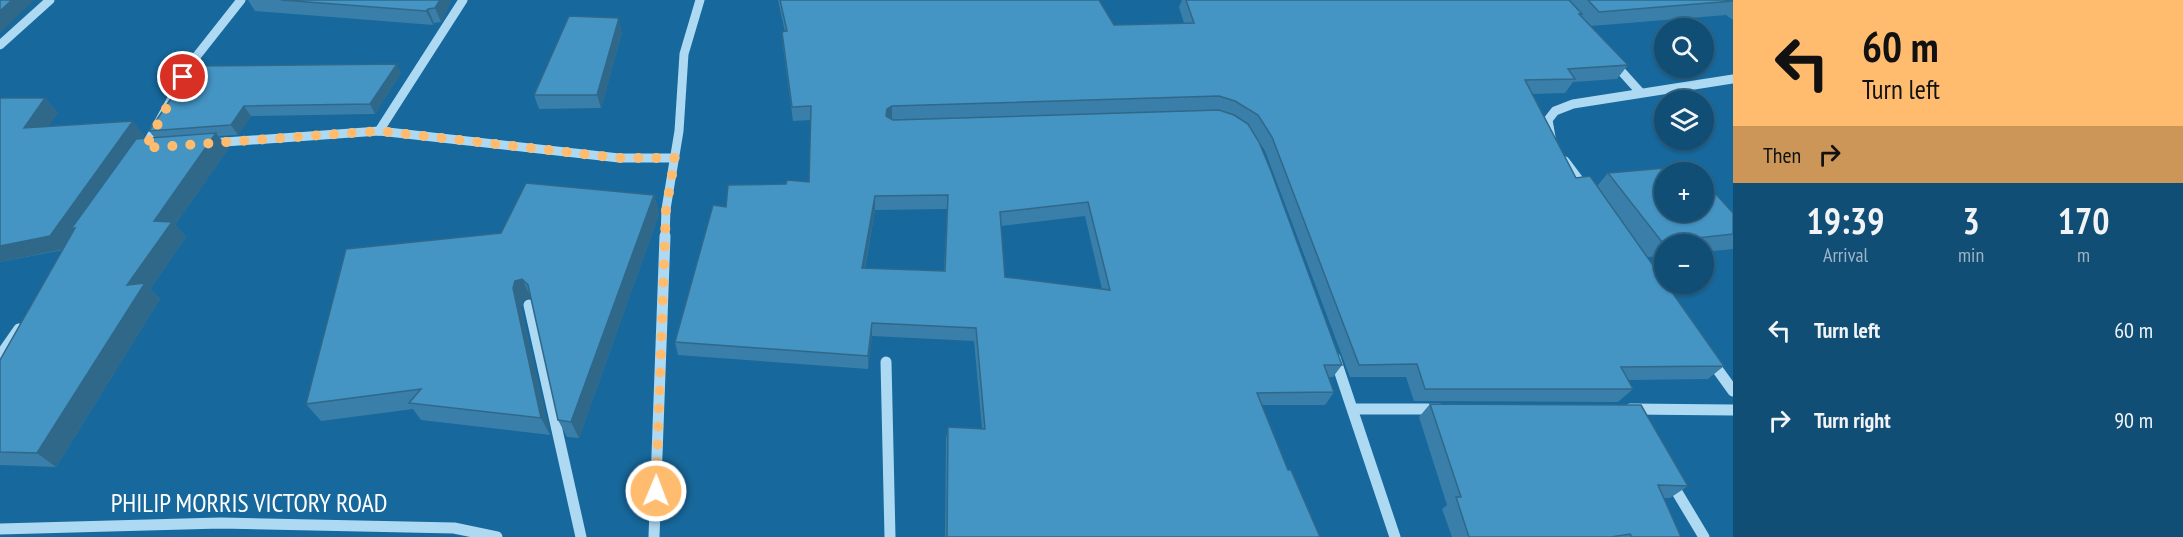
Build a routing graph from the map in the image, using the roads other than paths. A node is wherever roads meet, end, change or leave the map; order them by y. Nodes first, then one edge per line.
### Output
1 (50, 0) edge
2 (241, 0) edge
3 (463, 0) edge
4 (700, 0) edge
5 (0, 45) edge
6 (1609, 57) edge
7 (1733, 79) edge
8 (1640, 92) junction
9 (379, 131) junction
10 (202, 143) edge
11 (1555, 144) edge
12 (156, 147) edge
13 (1561, 155) edge
14 (675, 158) junction
15 (1595, 202) edge
16 (529, 304) edge
17 (27, 317) edge
18 (1333, 353) edge
19 (1706, 353) edge
20 (0, 356) edge
21 (885, 362) dead end
22 (1733, 391) edge
23 (1353, 409) junction
24 (1449, 409) edge
25 (1733, 410) edge
26 (1627, 412) edge
27 (1663, 468) edge
28 (0, 529) edge
29 (452, 533) edge
30 (497, 537) edge
31 (581, 537) edge
32 (654, 537) edge
33 (890, 537) edge
34 (1395, 537) edge
35 (1704, 537) edge

1 - 5 street
2 - 12 street
3 - 9 street
4 - 14 street
6 - 8 street
7 - 8 street
8 - 11 street
9 - 10 street
9 - 14 street
13 - 15 street
14 - 32 street
16 - 31 street
17 - 20 street
18 - 23 street
19 - 22 street
21 - 33 street
23 - 24 street
23 - 34 street
25 - 26 street
27 - 35 street
28 - 29 street, PHILIP MORRIS VICTORY ROAD
29 - 30 street, PHILIP MORRIS VICTORY ROAD

